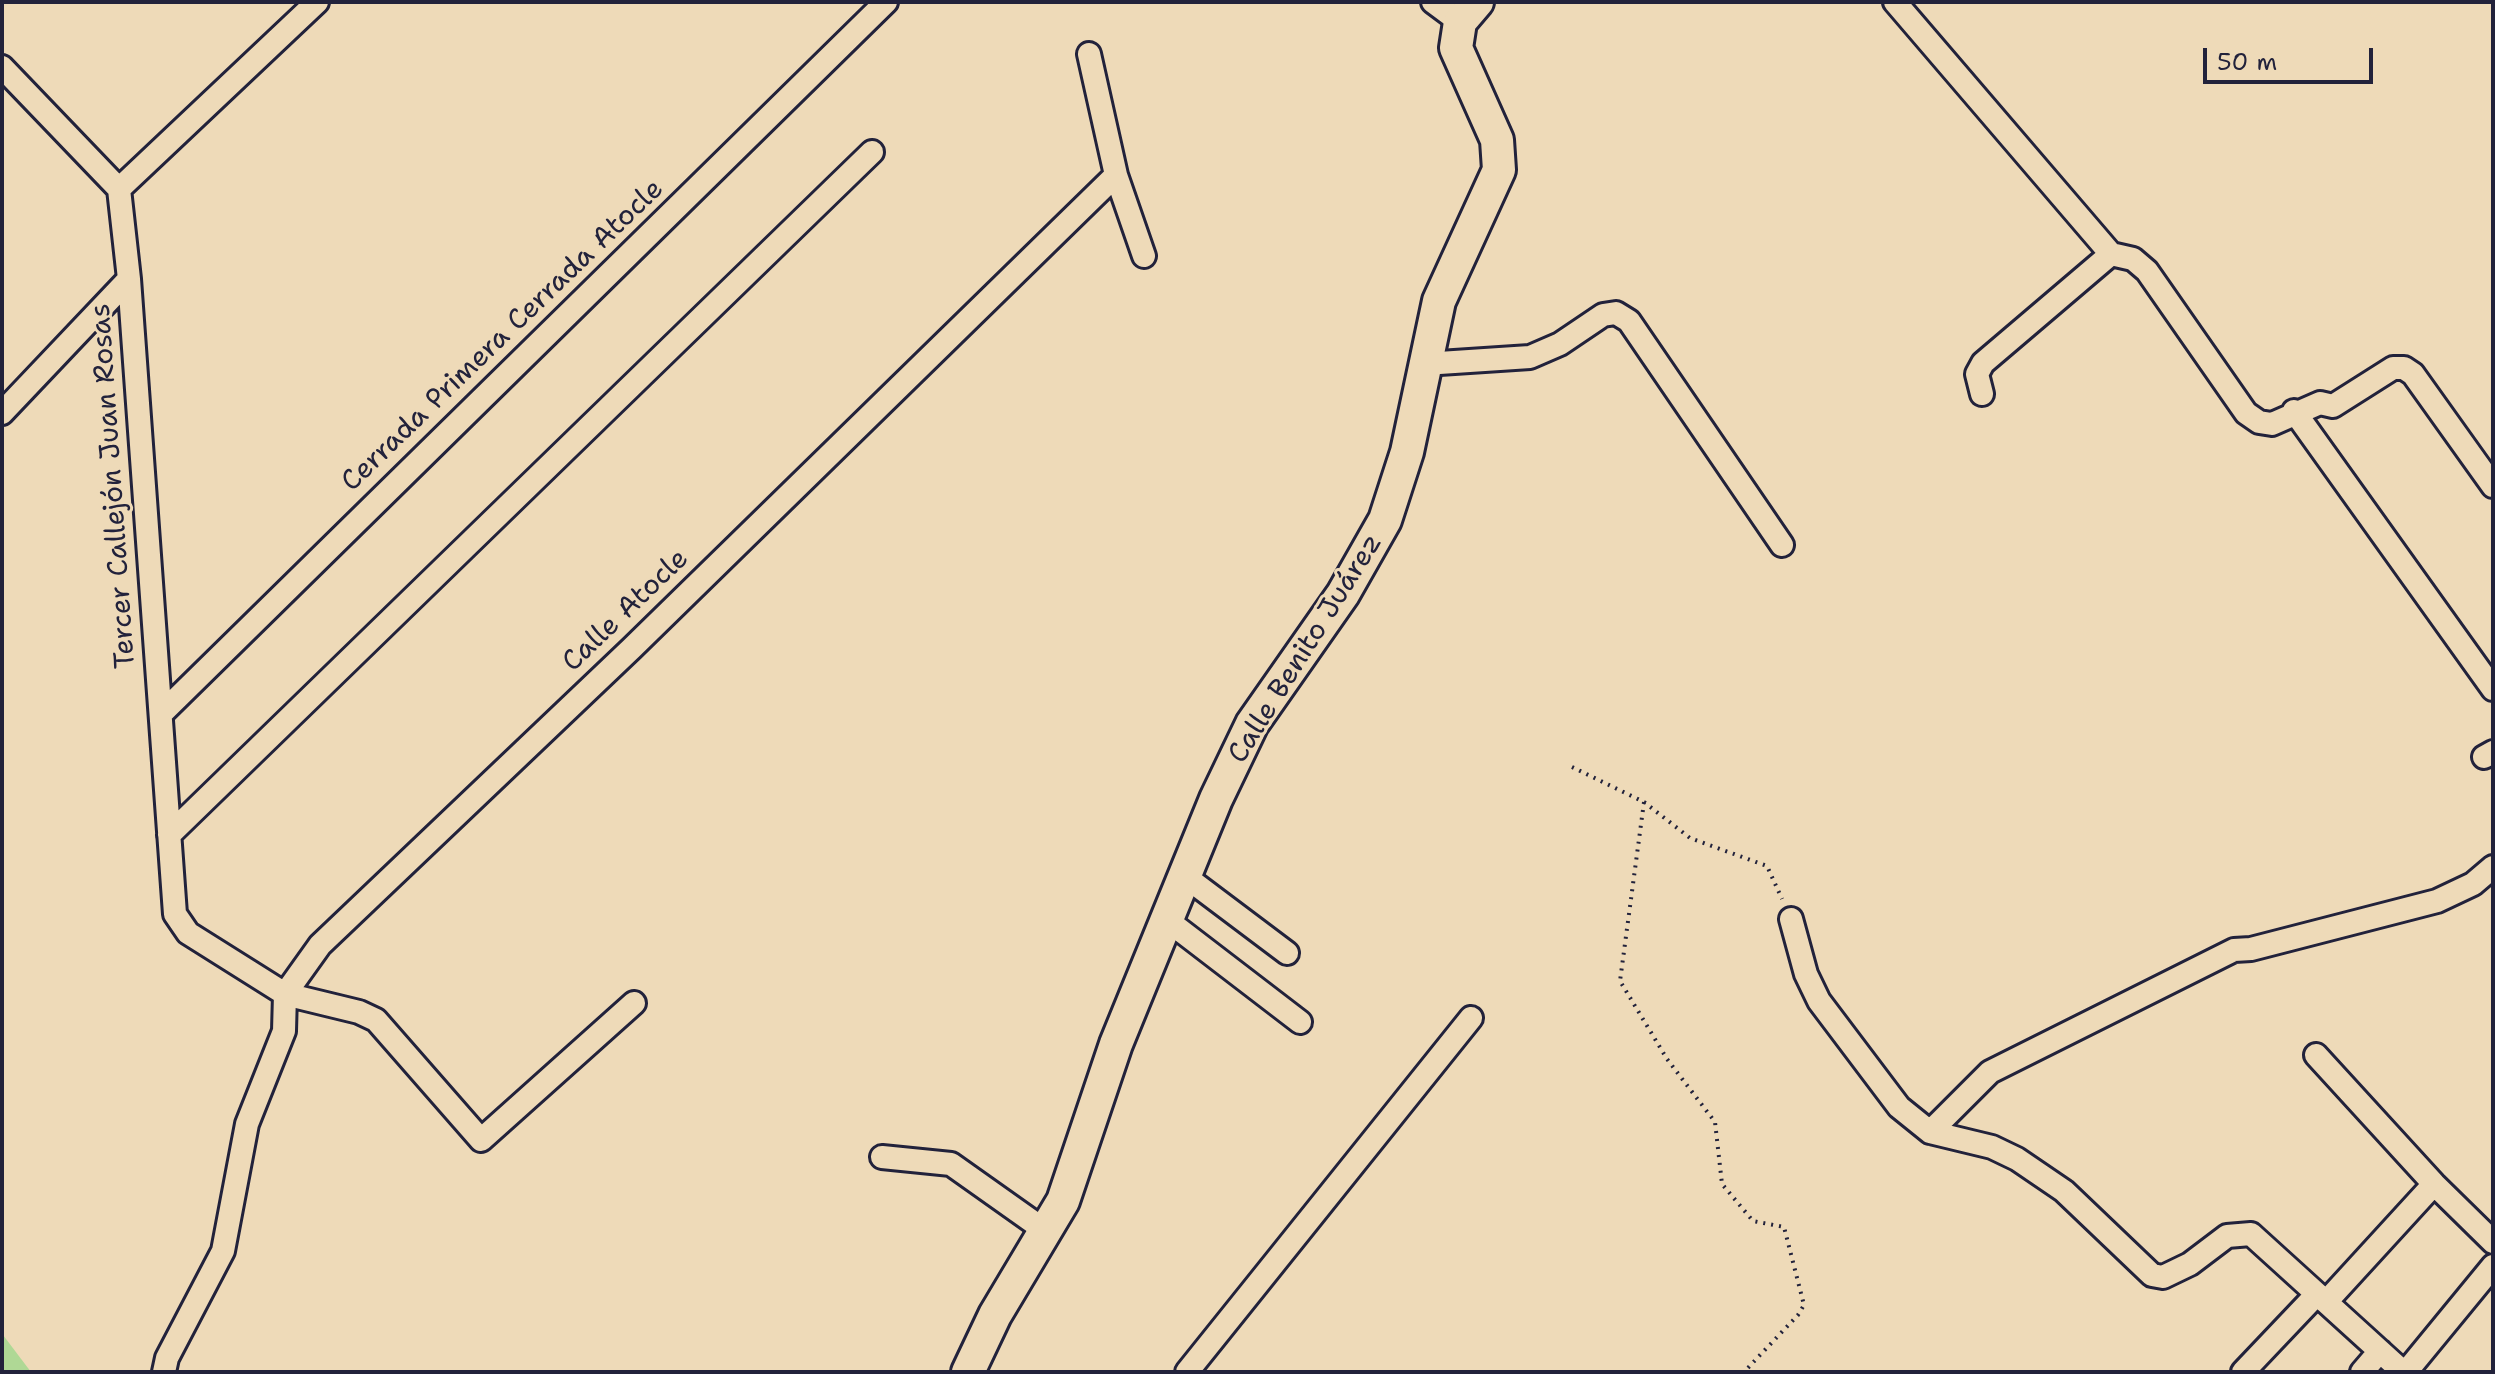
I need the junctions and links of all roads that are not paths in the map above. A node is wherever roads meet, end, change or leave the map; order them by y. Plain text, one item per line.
1 (317, 2) edge
2 (886, 2) edge
3 (1433, 2) edge
4 (1895, 2) edge
5 (1469, 12) edge
6 (1089, 54) dead end
7 (2, 67) edge
8 (872, 152) dead end
9 (1116, 175) junction
10 (119, 189) junction
11 (2111, 254) junction
12 (1144, 256) dead end
13 (129, 279) junction
14 (1424, 364) junction
15 (1982, 394) dead end
16 (2294, 411) junction
17 (2, 413) edge
18 (2493, 486) edge
19 (1782, 545) dead end
20 (2493, 689) edge
21 (162, 713) junction
22 (169, 835) junction
23 (2493, 867) edge
24 (1186, 877) junction
25 (1791, 919) road end
26 (1167, 920) junction
27 (1287, 953) dead end
28 (285, 994) junction
29 (634, 1003) dead end
30 (1471, 1018) dead end
31 (1300, 1022) dead end
32 (2316, 1055) dead end
33 (1930, 1132) junction
34 (882, 1157) dead end
35 (2434, 1184) junction
36 (1047, 1232) junction
37 (2493, 1242) edge
38 (2493, 1266) edge
39 (2321, 1298) junction
40 (2380, 1351) junction
41 (164, 1372) edge
42 (968, 1372) edge
43 (1187, 1372) edge
44 (2243, 1372) edge
45 (2362, 1372) edge
46 (2405, 1372) edge

1 - 10 street
2 - 21 street, Cerrada Primera Cerrada Atocle
3 - 5 street
4 - 11 street
5 - 14 street, Calle Benito Juárez
6 - 9 street
7 - 10 street
8 - 22 street
9 - 12 street
9 - 28 street, Calle Atocle
10 - 13 street, Tercer Callejón Juan Rosas
11 - 15 street
11 - 16 street
13 - 17 street
13 - 21 street, Tercer Callejón Juan Rosas
14 - 19 street
14 - 24 street, Calle Benito Juárez
16 - 18 street
16 - 20 street
21 - 22 street, Tercer Callejón Juan Rosas
22 - 28 street, Tercer Callejón Juan Rosas
23 - 33 street
24 - 26 street, Calle Benito Juárez
24 - 27 street
25 - 33 street
26 - 31 street
26 - 36 street, Calle Benito Juárez
28 - 29 street, Tercer Callejón Juan Rosas
28 - 41 street
30 - 43 street
32 - 35 street
33 - 39 street
34 - 36 street
35 - 37 street
35 - 39 street
36 - 42 street, Calle Benito Juárez
38 - 46 street
39 - 40 street
39 - 44 street
40 - 45 street
40 - 46 street

